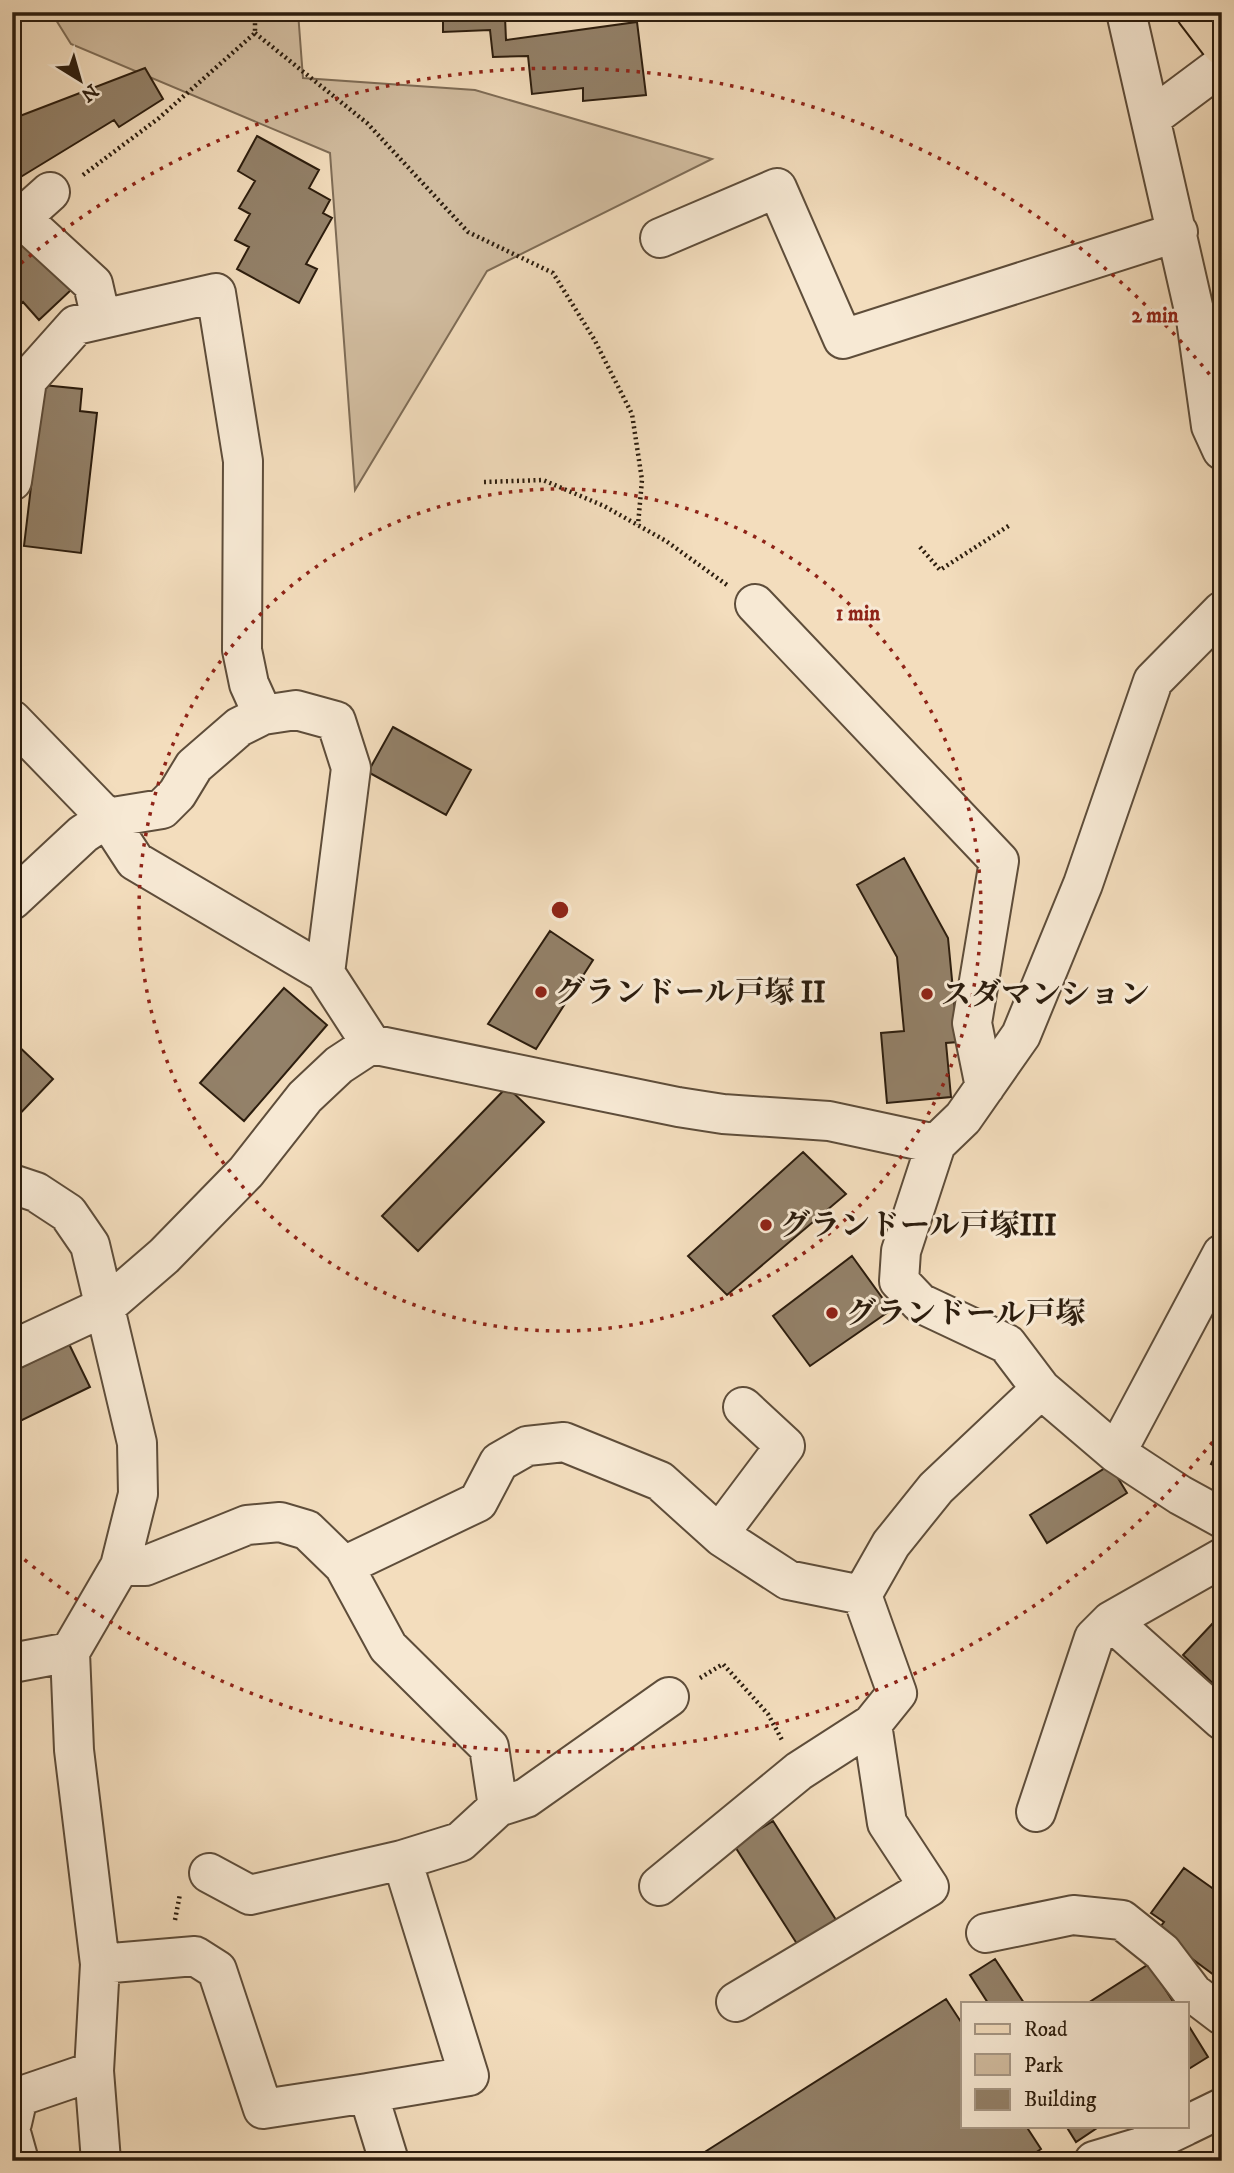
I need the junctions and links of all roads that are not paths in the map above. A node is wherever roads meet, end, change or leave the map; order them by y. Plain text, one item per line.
1 (1126, 12) edge
2 (1196, 12) edge
3 (1222, 46) edge
4 (1222, 65) edge
5 (1151, 118) junction
6 (50, 192) road end
7 (1178, 232) junction
8 (660, 238) dead end
9 (101, 319) junction
10 (1222, 450) edge
11 (12, 481) edge
12 (755, 604) road end
13 (1222, 611) edge
14 (262, 715) junction
15 (12, 720) edge
16 (107, 818) junction
17 (12, 900) edge
18 (325, 974) junction
19 (371, 1044) junction
20 (985, 1087) junction
21 (936, 1144) junction
22 (12, 1184) edge
23 (1222, 1254) edge
24 (1211, 1300) edge
25 (106, 1306) junction
26 (12, 1350) edge
27 (1041, 1389) junction
28 (743, 1407) dead end
29 (1116, 1452) junction
30 (1222, 1518) edge
31 (719, 1534) junction
32 (1222, 1558) edge
33 (120, 1566) junction
34 (344, 1566) junction
35 (862, 1595) junction
36 (1111, 1621) junction
37 (70, 1652) junction
38 (12, 1663) edge
39 (669, 1697) road end
40 (1222, 1720) edge
41 (872, 1724) junction
42 (498, 1807) junction
43 (1037, 1812) dead end
44 (402, 1860) junction
45 (209, 1873) road end
46 (659, 1886) dead end
47 (986, 1933) dead end
48 (100, 1964) junction
49 (736, 2002) dead end
50 (1222, 2015) edge
51 (94, 2071) junction
52 (368, 2093) junction
53 (1222, 2108) edge
54 (12, 2123) edge
55 (1188, 2124) edge
56 (1180, 2128) edge
57 (12, 2136) edge
58 (19, 2161) edge
59 (101, 2161) edge
60 (389, 2161) edge
61 (1094, 2161) edge

1 - 5 street
2 - 3 main road
4 - 5 street
5 - 7 street
6 - 9 street
7 - 8 street
7 - 10 street
9 - 11 street
9 - 14 street
12 - 20 street
13 - 20 street
14 - 16 street
14 - 18 street
15 - 16 street
16 - 17 street
16 - 18 street
18 - 19 street
19 - 21 street
19 - 25 street
20 - 21 street
21 - 27 street
22 - 25 street
23 - 24 street
24 - 29 street
25 - 26 street
25 - 33 street
27 - 29 street
27 - 35 street
28 - 31 street
29 - 30 street
31 - 34 street
31 - 35 street
32 - 36 street
33 - 34 street
33 - 37 street
34 - 42 street
35 - 41 street
36 - 40 street
36 - 43 street
37 - 38 street
37 - 48 street
39 - 42 street
41 - 46 street
41 - 49 street
42 - 44 street
44 - 45 street
44 - 52 street
47 - 50 street
48 - 51 street
48 - 52 street
51 - 54 street
51 - 59 street
52 - 60 street
53 - 55 street
56 - 61 street
57 - 58 street

